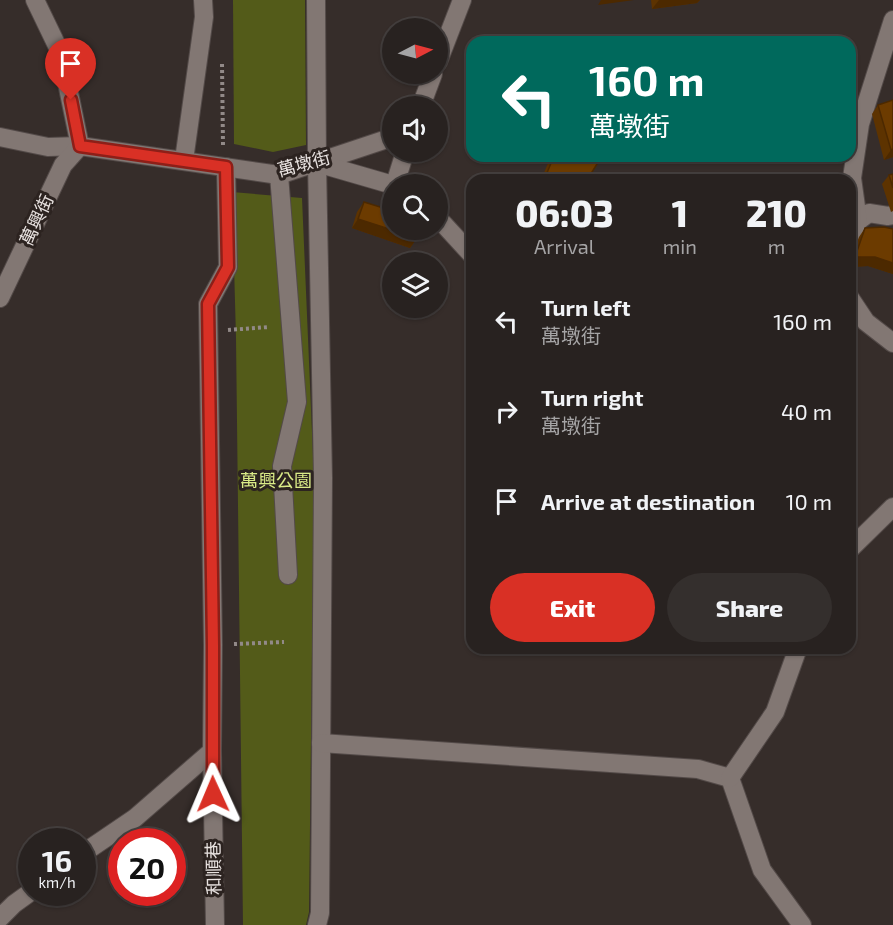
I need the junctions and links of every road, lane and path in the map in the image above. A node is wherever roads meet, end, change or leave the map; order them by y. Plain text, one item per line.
1 (34, 0) edge
2 (203, 0) edge
3 (316, 0) edge
4 (462, 0) edge
5 (893, 20) edge
6 (448, 36) edge
7 (222, 56) dead end
8 (0, 137) edge
9 (382, 141) edge
10 (223, 145) dead end
11 (80, 146) junction
12 (856, 151) edge
13 (184, 160) junction
14 (317, 163) junction
15 (226, 167) junction
16 (279, 175) junction
17 (382, 182) edge
18 (856, 207) edge
19 (893, 215) edge
20 (858, 221) junction
21 (856, 226) edge
22 (448, 227) edge
23 (466, 243) edge
24 (0, 298) edge
25 (856, 307) edge
26 (290, 325) junction
27 (226, 330) dead end
28 (893, 344) edge
29 (893, 507) edge
30 (856, 543) edge
31 (288, 575) dead end
32 (284, 642) dead end
33 (231, 645) dead end
34 (796, 654) edge
35 (321, 742) junction
36 (212, 751) junction
37 (730, 778) junction
38 (96, 844) edge
39 (18, 901) edge
40 (0, 918) edge
41 (215, 925) edge
42 (317, 925) edge
43 (802, 925) edge

1 - 11 street
2 - 13 street
3 - 14 street
4 - 6 street
5 - 12 street
7 - 10 path
8 - 11 street, 萬墩街
9 - 14 street, 萬墩街
11 - 13 street, 萬墩街
11 - 24 street, 萬興街
13 - 15 street, 萬墩街
14 - 16 street, 萬墩街
14 - 17 street
14 - 35 street
15 - 16 street, 萬墩街
15 - 36 street, 和順巷
16 - 26 street
18 - 20 street
19 - 20 street
20 - 21 street
22 - 23 street
25 - 28 street
26 - 27 path
26 - 31 street
29 - 30 street
32 - 33 path
34 - 37 street
35 - 37 street
35 - 42 street
36 - 38 street
36 - 41 street, 和順巷
37 - 43 street
39 - 40 street

